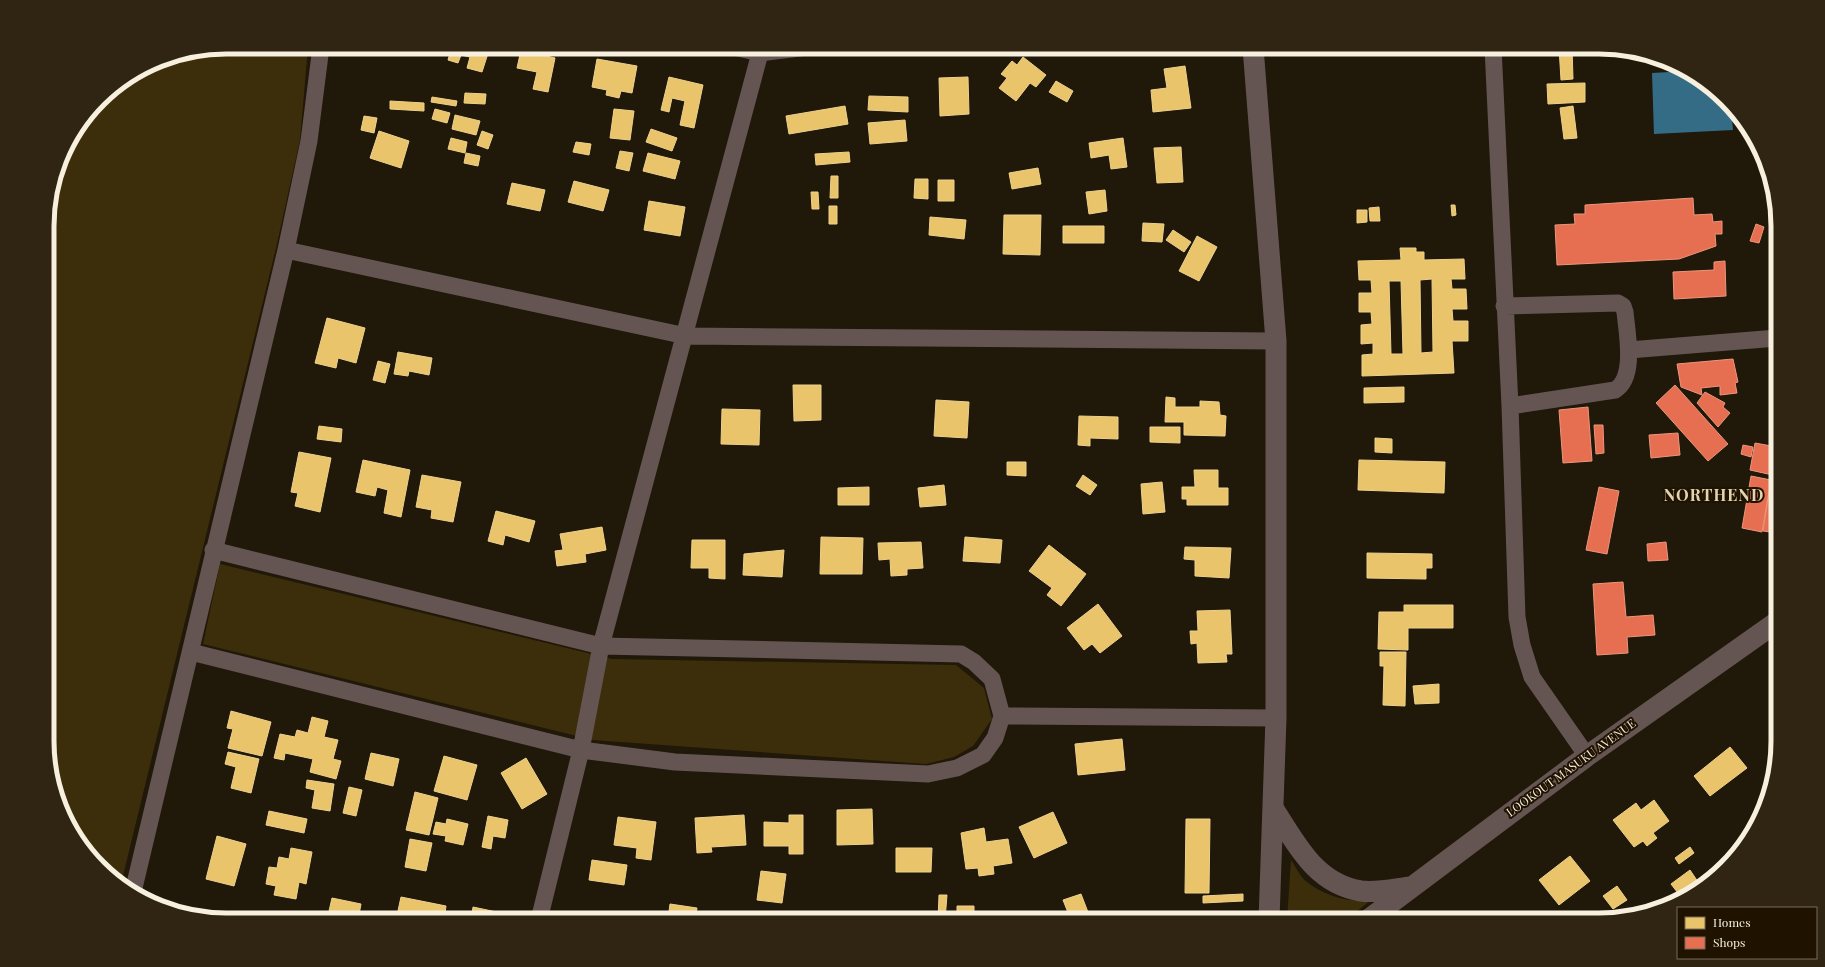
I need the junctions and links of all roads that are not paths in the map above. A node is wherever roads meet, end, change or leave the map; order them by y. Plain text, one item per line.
1 (320, 54) edge
2 (758, 54) edge
3 (1254, 54) edge
4 (1493, 54) edge
5 (286, 250) junction
6 (1504, 306) junction
7 (686, 336) junction
8 (1771, 338) edge
9 (1276, 341) junction
10 (1629, 350) junction
11 (1510, 406) junction
12 (213, 550) junction
13 (1771, 626) edge
14 (601, 646) junction
15 (191, 652) junction
16 (1002, 716) junction
17 (1276, 718) junction
18 (581, 750) junction
19 (1587, 756) junction
20 (1273, 808) junction
21 (1412, 886) junction
22 (134, 887) edge
23 (541, 913) edge
24 (1269, 913) edge
25 (1377, 913) edge

1 - 5 street
2 - 7 street
3 - 9 street
4 - 6 street
5 - 7 street
5 - 12 street
6 - 10 street
6 - 11 street
7 - 9 street
7 - 14 street
8 - 10 street
9 - 17 street
10 - 11 street
11 - 19 street
12 - 14 street
12 - 15 street
13 - 19 street, LOOKOUT MASUKU AVENUE
14 - 16 street
14 - 18 street
15 - 18 street
15 - 22 street
16 - 17 street
16 - 18 street
17 - 20 street
18 - 23 street
19 - 21 street, LOOKOUT MASUKU AVENUE
20 - 21 street
20 - 24 street
21 - 25 street, LOOKOUT MASUKU AVENUE

